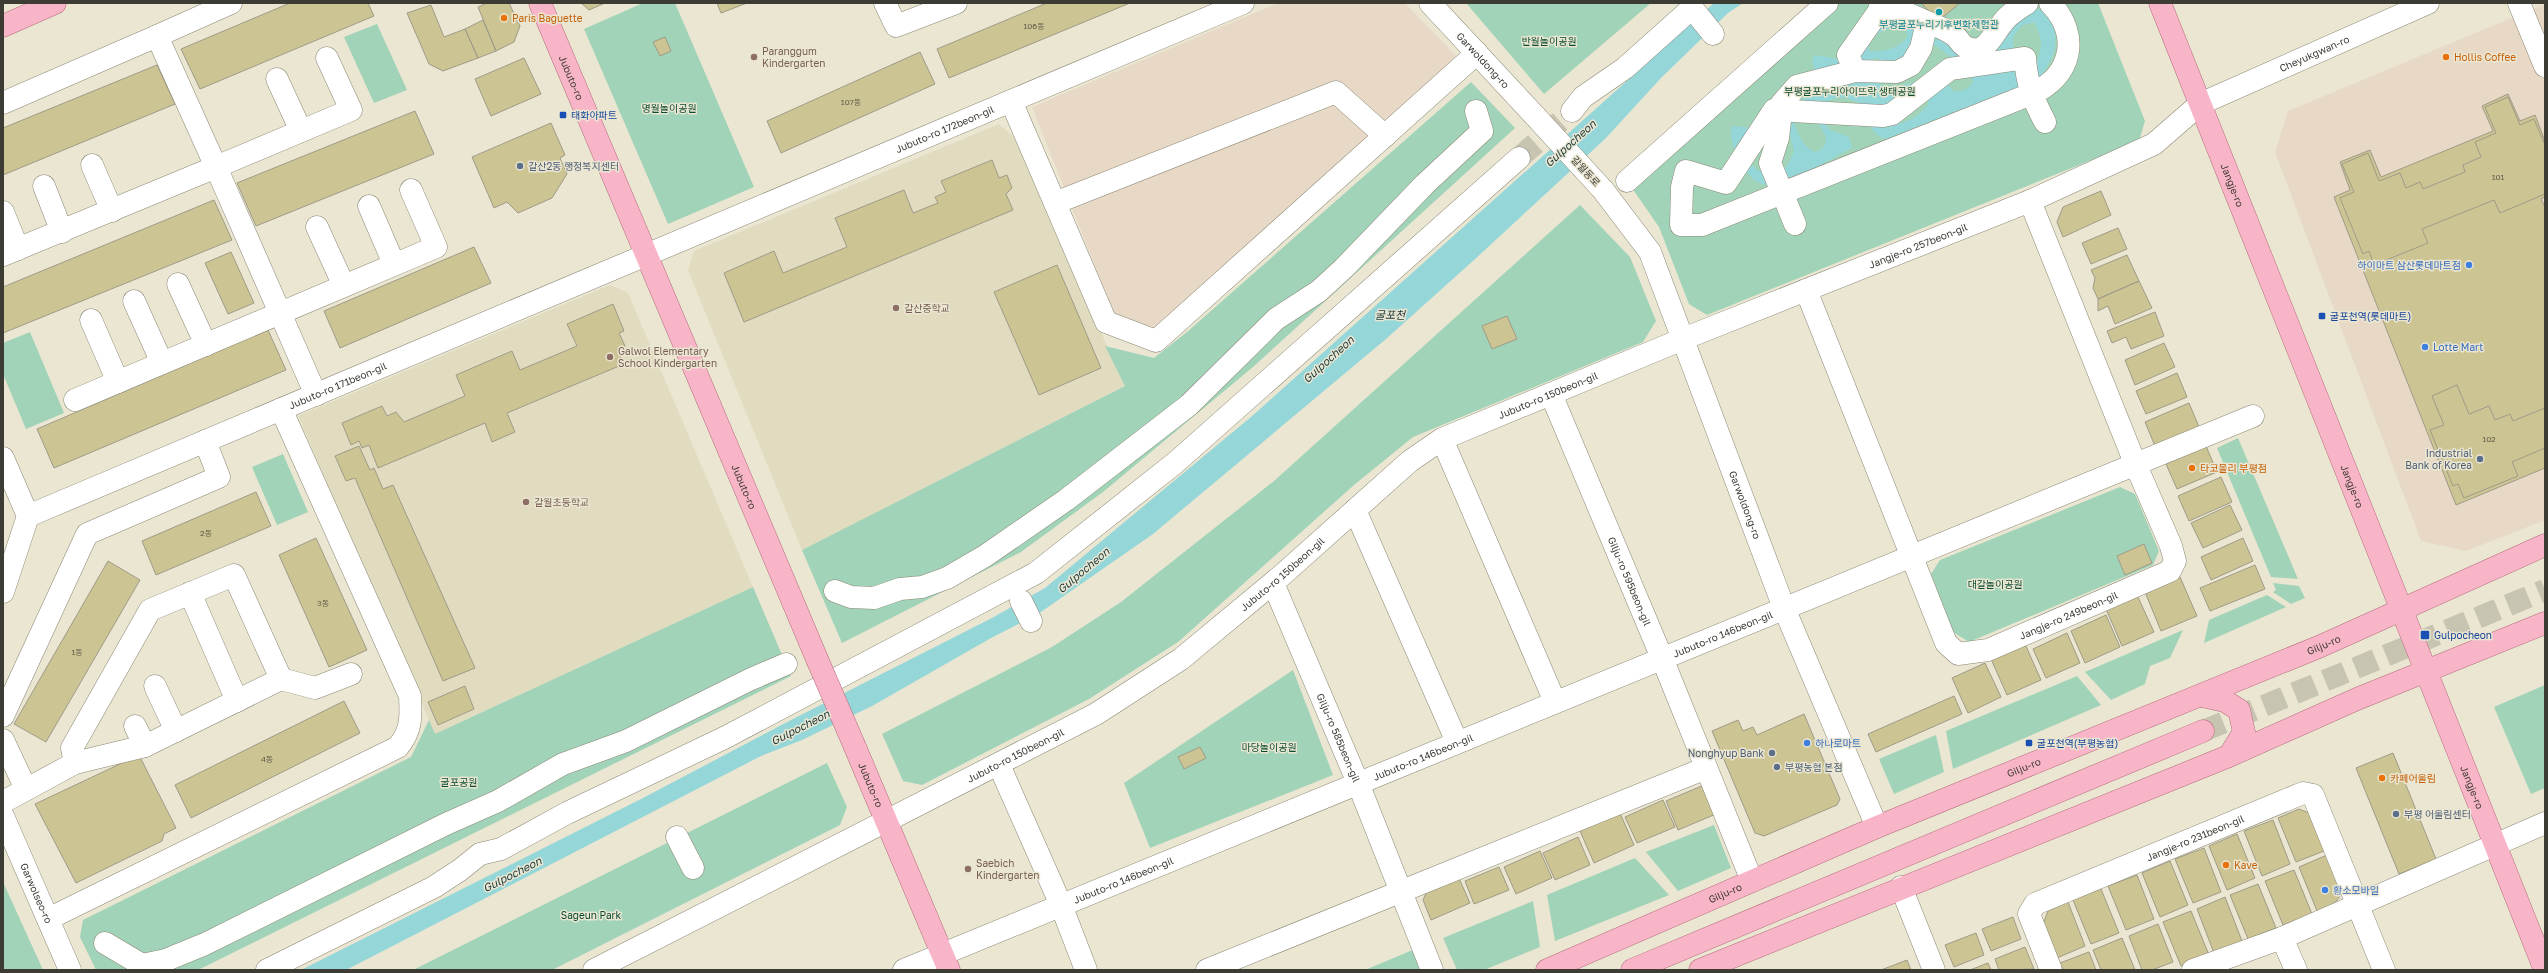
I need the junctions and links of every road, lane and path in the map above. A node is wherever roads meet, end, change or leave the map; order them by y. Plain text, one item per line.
1 (55, 3) edge
2 (231, 3) edge
3 (540, 3) edge
4 (885, 3) edge
5 (1243, 3) edge
6 (1430, 3) edge
7 (1827, 3) edge
8 (2027, 3) edge
9 (2050, 3) edge
10 (2160, 3) edge
11 (2428, 3) edge
12 (2519, 3) edge
13 (945, 5) edge
14 (1880, 5) edge
15 (3, 26) edge
16 (1924, 33) junction
17 (1713, 34) dead end
18 (157, 36) junction
19 (1477, 53) junction
20 (327, 58) dead end
21 (1852, 65) junction
22 (2545, 66) edge
23 (2025, 78) junction
24 (277, 79) dead end
25 (1011, 101) junction
26 (3, 103) edge
27 (2200, 104) junction
28 (1476, 111) dead end
29 (1572, 111) tunnel mouth
30 (1800, 111) junction
31 (1536, 117) joint
32 (2045, 122) dead end
33 (301, 131) junction
34 (1385, 136) junction
35 (1519, 158) tunnel mouth
36 (92, 165) dead end
37 (216, 167) junction
38 (1627, 181) dead end
39 (1778, 184) junction
40 (44, 186) dead end
41 (411, 190) dead end
42 (1603, 190) joint
43 (2030, 201) junction
44 (1055, 203) junction
45 (369, 206) dead end
46 (112, 211) junction
47 (3, 212) edge
48 (1795, 224) dead end
49 (317, 227) dead end
50 (62, 232) junction
51 (11, 252) edge
52 (647, 255) junction
53 (394, 264) junction
54 (178, 284) dead end
55 (344, 286) junction
56 (1806, 290) junction
57 (134, 302) dead end
58 (281, 313) junction
59 (91, 320) dead end
60 (1683, 339) junction
61 (206, 345) junction
62 (162, 364) junction
63 (118, 382) junction
64 (1550, 394) junction
65 (316, 395) junction
66 (75, 400) dead end
67 (281, 409) junction
68 (2253, 416) dead end
69 (1442, 439) junction
70 (205, 441) junction
71 (3, 458) edge
72 (2135, 463) junction
73 (1355, 510) junction
74 (28, 516) junction
75 (2545, 545) edge
76 (1912, 555) junction
77 (1273, 583) junction
78 (3, 592) edge
79 (835, 592) dead end
80 (190, 594) junction
81 (1021, 601) dead end
82 (1784, 608) junction
83 (2402, 610) junction
84 (1031, 621) dead end
85 (2545, 623) edge
86 (1662, 658) junction
87 (786, 664) dead end
88 (2426, 672) junction
89 (351, 674) dead end
90 (281, 679) junction
91 (154, 686) dead end
92 (2202, 696) junction
93 (237, 701) junction
94 (1555, 702) junction
95 (3, 716) edge
96 (135, 726) dead end
97 (176, 731) junction
98 (2203, 731) tunnel mouth
99 (3, 740) edge
100 (1458, 742) junction
101 (145, 746) junction
102 (2229, 756) junction
103 (75, 763) junction
104 (999, 765) junction
105 (1706, 768) junction
106 (1358, 783) junction
107 (26, 789) junction
108 (3, 802) edge
109 (3, 816) edge
110 (886, 823) junction
111 (2545, 823) edge
112 (1877, 827) junction
113 (677, 837) dead end
114 (2495, 844) junction
115 (693, 868) dead end
116 (1752, 880) junction
117 (1902, 887) junction
118 (1402, 892) junction
119 (1061, 905) junction
120 (2357, 905) junction
121 (48, 919) junction
122 (2282, 938) junction
123 (105, 943) dead end
124 (945, 962) edge
125 (141, 967) edge
126 (2202, 968) edge
127 (2544, 968) edge
128 (70, 970) edge
129 (267, 970) edge
130 (594, 970) edge
131 (904, 970) edge
132 (1086, 970) edge
133 (1207, 970) edge
134 (1432, 970) edge
135 (1547, 970) edge
136 (1632, 970) edge
137 (1700, 970) edge
138 (1934, 970) edge
139 (2051, 970) edge
140 (2296, 970) edge
141 (2384, 970) edge

1 - 15 main road
2 - 18 street
3 - 52 main road, Jubuto-ro
4 - 13 street
5 - 25 street, Jubuto-ro 172beon-gil
6 - 19 street, Garwoldong-ro
7 - 38 street
8 - 16 street
9 - 23 street
10 - 27 main road, Jangje-ro
11 - 27 street, Cheyukgwan-ro
12 - 22 street
14 - 16 street
14 - 21 street
16 - 21 street
17 - 29 street
18 - 26 street
18 - 37 street
19 - 31 street, Garwoldong-ro
19 - 34 street
20 - 33 street
21 - 30 street
23 - 30 street
23 - 32 street
23 - 39 street
24 - 33 street
25 - 44 street
25 - 52 street, Jubuto-ro 172beon-gil
27 - 43 street, Jangje-ro 257beon-gil
27 - 83 main road, Jangje-ro
28 - 79 street
30 - 39 street
30 - 39 street
31 - 42 street, 갈월동로, bridge
33 - 37 street
34 - 44 street
34 - 44 street
35 - 129 street
36 - 46 street
37 - 46 street
37 - 58 street
39 - 48 street
40 - 50 street
41 - 53 street
42 - 60 street, Garwoldong-ro
43 - 56 street, Jangje-ro 257beon-gil
43 - 72 street, Jangje-ro 249beon-gil
45 - 53 street
46 - 50 street
47 - 51 street
49 - 55 street
50 - 51 street
52 - 65 street, Jubuto-ro 171beon-gil
52 - 110 main road, Jubuto-ro, bridge
53 - 55 street
54 - 61 street
55 - 58 street
56 - 60 street, Jangje-ro 257beon-gil
56 - 76 street, Jangje-ro 249beon-gil
57 - 62 street
58 - 61 street
58 - 65 street
59 - 63 street
60 - 64 street, Jubuto-ro 150beon-gil
60 - 82 street, Garwoldong-ro
61 - 62 street
62 - 63 street
63 - 66 street
64 - 69 street, Jubuto-ro 150beon-gil
64 - 86 street, Gilju-ro 595beon-gil
65 - 67 street, Jubuto-ro 171beon-gil
67 - 70 street, Jubuto-ro 171beon-gil
67 - 121 street
68 - 72 street
69 - 73 street, Jubuto-ro 150beon-gil
69 - 94 street
70 - 74 street, Jubuto-ro 171beon-gil
70 - 95 street
71 - 74 street
72 - 76 street
72 - 76 street, Jangje-ro 249beon-gil
73 - 77 street, Jubuto-ro 150beon-gil
73 - 100 street
74 - 78 street
75 - 83 main road, Gilju-ro
76 - 82 street
77 - 104 street, Jubuto-ro 150beon-gil
77 - 106 street, Gilju-ro 585beon-gil
80 - 90 street
80 - 93 street
80 - 103 street
81 - 84 street
82 - 86 street, Jubuto-ro 146beon-gil
82 - 112 street, Garwoldong-ro
83 - 88 main road, Jangje-ro
83 - 92 main road, Gilju-ro
85 - 88 main road
86 - 94 street, Jubuto-ro 146beon-gil
86 - 105 street, Gilju-ro 595beon-gil
87 - 125 street
88 - 102 main road
88 - 114 main road, Jangje-ro
89 - 90 street
90 - 93 street
91 - 97 street
92 - 102 main road
92 - 112 main road, Gilju-ro
93 - 97 street
94 - 100 street, Jubuto-ro 146beon-gil
96 - 101 street
97 - 101 street
98 - 136 main road
99 - 107 street
100 - 106 street, Jubuto-ro 146beon-gil
101 - 103 street
102 - 117 main road
103 - 107 street
104 - 110 street, Jubuto-ro 150beon-gil
104 - 119 street
105 - 116 street, Gilju-ro 595beon-gil
105 - 118 street
106 - 118 street, Gilju-ro 585beon-gil
106 - 119 street, Jubuto-ro 146beon-gil
107 - 108 street
109 - 121 street, Garwolseo-ro
110 - 124 main road, Jubuto-ro
110 - 130 street, Jubuto-ro 150beon-gil
111 - 114 street
112 - 116 main road, Gilju-ro
113 - 115 street
114 - 120 street
114 - 127 main road, Jangje-ro
116 - 135 main road, Gilju-ro
117 - 137 main road
117 - 138 street
118 - 133 street
118 - 134 street, Gilju-ro 585beon-gil
119 - 124 street, Jubuto-ro 146beon-gil
119 - 132 street, Jubuto-ro 146beon-gil
120 - 122 street
120 - 139 street, Jangje-ro 231beon-gil
120 - 141 street
121 - 128 street, Garwolseo-ro
122 - 126 street
122 - 140 street
123 - 125 street
124 - 131 street, Jubuto-ro 146beon-gil

